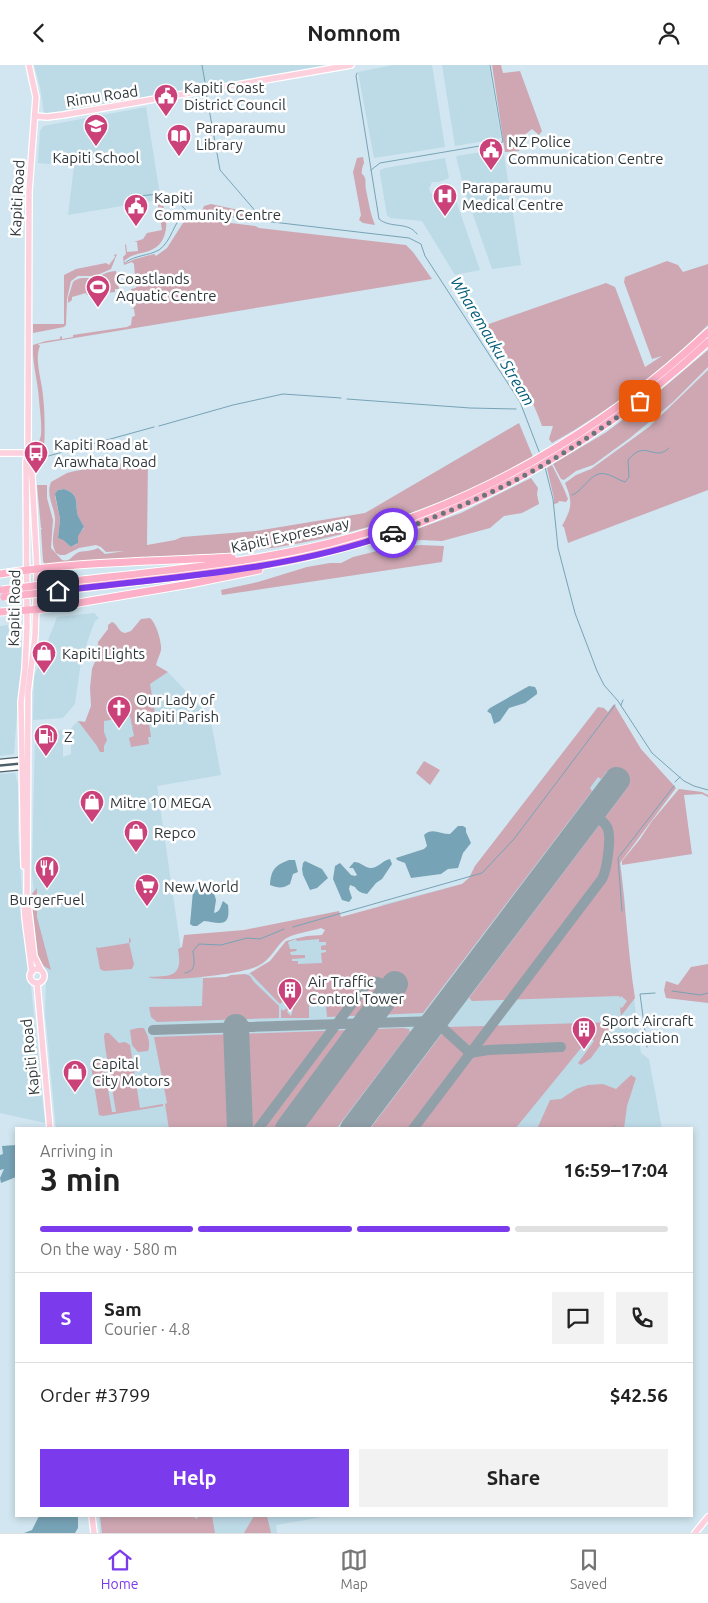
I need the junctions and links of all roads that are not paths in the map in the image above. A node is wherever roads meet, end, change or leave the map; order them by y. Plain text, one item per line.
1 (29, 65) edge
2 (351, 65) edge
3 (35, 116) junction
4 (708, 332) edge
5 (708, 342) edge
6 (0, 453) edge
7 (28, 453) junction
8 (526, 470) junction
9 (273, 555) junction
10 (288, 561) junction
11 (37, 569) junction
12 (27, 570) junction
13 (0, 574) edge
14 (58, 587) junction
15 (1, 594) edge
16 (27, 610) junction
17 (37, 610) junction
18 (0, 612) edge
19 (29, 752) junction
20 (8, 761) junction
21 (0, 762) edge
22 (22, 763) junction
23 (1, 769) edge
24 (29, 773) junction
25 (28, 910) junction
26 (25, 918) junction
27 (41, 970) junction
28 (32, 973) junction
29 (37, 983) junction
30 (50, 1127) edge
31 (92, 1517) edge
32 (708, 1517) edge
33 (94, 1533) edge
34 (695, 1533) edge

1 - 3 main road, Kapiti Road
2 - 3 main road, Rimu Road
3 - 7 main road, Kapiti Road
4 - 8 highway, Kāpiti Expressway
5 - 8 highway, Kāpiti Expressway
6 - 7 main road
7 - 11 main road, Kapiti Road
7 - 12 main road, Kapiti Road
8 - 9 highway, Kāpiti Expressway
8 - 10 highway, Kāpiti Expressway
9 - 11 highway
9 - 14 highway, Kāpiti Expressway
10 - 14 highway, Kāpiti Expressway
10 - 17 highway
11 - 12 highway
11 - 17 main road, Kapiti Road
12 - 13 highway
12 - 16 main road, Kapiti Road
14 - 15 highway, Kāpiti Expressway, bridge
16 - 17 highway
16 - 18 highway
16 - 22 main road, Kapiti Road
17 - 19 main road, Kapiti Road
19 - 22 street
19 - 24 main road, Kapiti Road
20 - 21 street
20 - 22 street
20 - 23 street
22 - 23 street
22 - 24 street
22 - 26 main road, Kapiti Road
24 - 25 main road, Kapiti Road
25 - 26 main road
25 - 27 main road, Kapiti Road
26 - 28 main road, Kapiti Road
27 - 28 main road
27 - 29 main road
28 - 29 main road
29 - 30 main road, Kapiti Road
31 - 33 main road
32 - 34 main road

